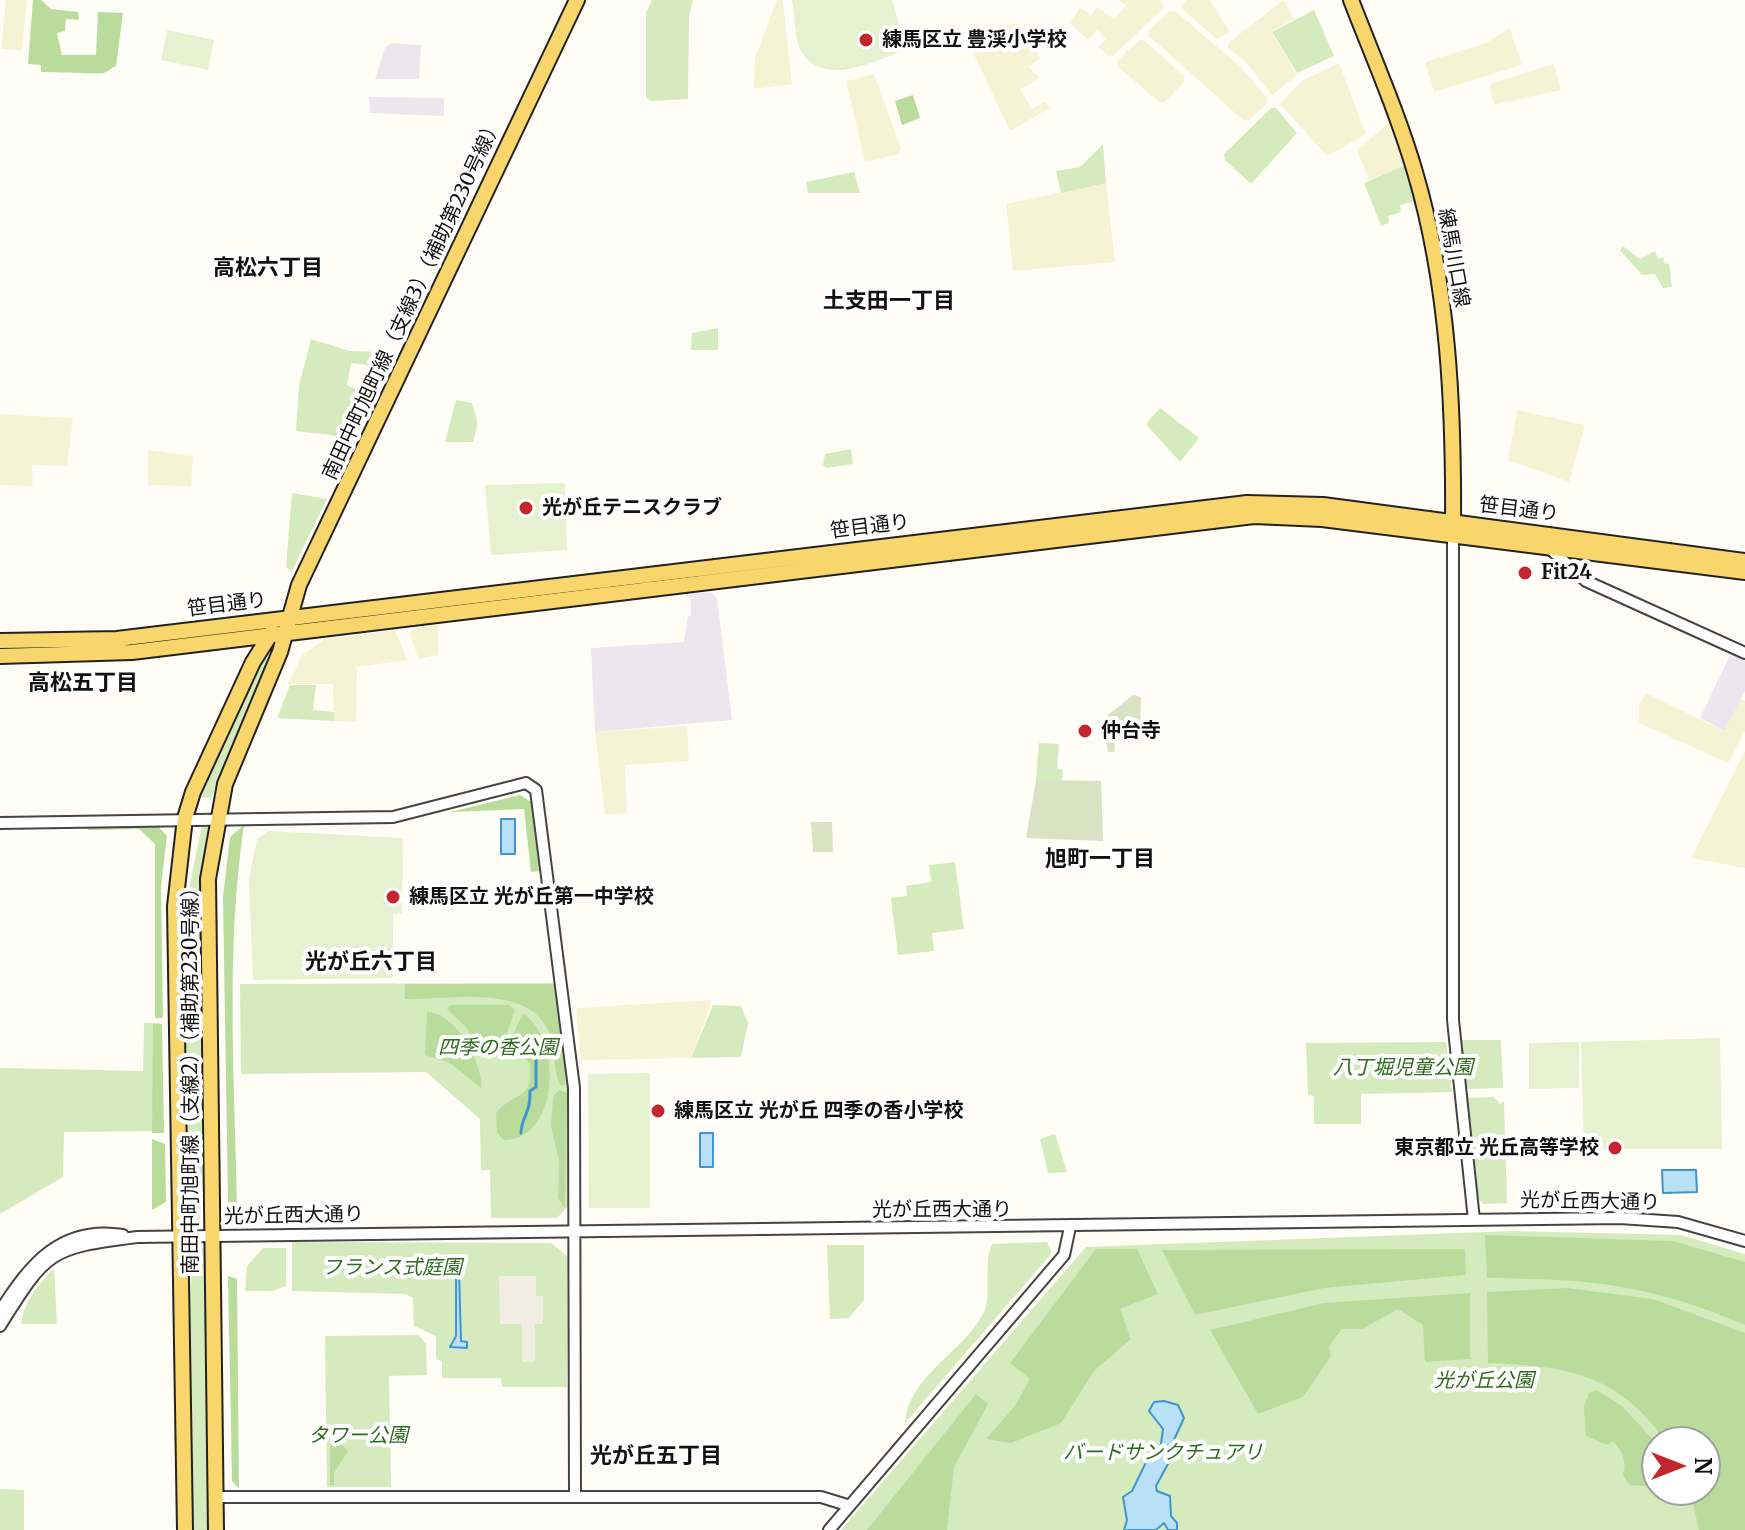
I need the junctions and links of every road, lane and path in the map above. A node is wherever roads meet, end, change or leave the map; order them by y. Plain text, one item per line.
1 (577, 0) edge
2 (1351, 0) edge
3 (1453, 528) junction
4 (1533, 532) junction
5 (1548, 547) junction
6 (1745, 561) edge
7 (1745, 572) edge
8 (288, 617) junction
9 (286, 633) junction
10 (267, 636) junction
11 (0, 641) edge
12 (1745, 653) edge
13 (0, 656) edge
14 (185, 818) junction
15 (217, 818) junction
16 (0, 823) edge
17 (1474, 1220) junction
18 (1070, 1227) junction
19 (576, 1231) junction
20 (183, 1235) junction
21 (212, 1235) junction
22 (137, 1237) junction
23 (1745, 1241) edge
24 (0, 1311) edge
25 (0, 1326) edge
26 (216, 1497) junction
27 (575, 1497) junction
28 (847, 1505) junction
29 (185, 1530) edge
30 (216, 1530) edge
31 (829, 1530) edge

1 - 8 main road, 南田中町旭町線（支線3）（補助第230号線）
2 - 3 main road, 練馬川口線
3 - 4 main road, 笹目通り
3 - 5 main road, 笹目通り
3 - 8 main road, 笹目通り
3 - 9 main road, 笹目通り
3 - 17 street
4 - 5 street
4 - 6 main road, 笹目通り
5 - 7 main road, 笹目通り
5 - 12 street
8 - 9 main road, 南田中町旭町線（支線2）（補助第230号線）
8 - 10 main road, 南田中町旭町線（支線2）（補助第230号線）
8 - 11 main road, 笹目通り
9 - 10 main road, 笹目通り
9 - 15 main road, 南田中町旭町線（支線2）（補助第230号線）
10 - 13 main road, 笹目通り
10 - 14 main road, 南田中町旭町線（支線2）（補助第230号線）
14 - 15 street
14 - 16 street
14 - 20 main road, 南田中町旭町線（支線2）（補助第230号線）
15 - 19 street
15 - 21 main road, 南田中町旭町線（支線2）（補助第230号線）
17 - 18 street, 光が丘西大通り
17 - 23 street, 光が丘西大通り
18 - 19 street, 光が丘西大通り
18 - 28 street
19 - 21 street, 光が丘西大通り
19 - 27 street
20 - 21 street, 光が丘西大通り
20 - 22 street, 光が丘西大通り
20 - 29 main road, 南田中町旭町線（支線2）（補助第230号線）
21 - 26 main road, 南田中町旭町線（支線2）（補助第230号線）
22 - 24 street, 光が丘西大通り
22 - 25 street, 光が丘西大通り
26 - 27 street
26 - 30 main road, 南田中町旭町線（支線2）（補助第230号線）
27 - 28 street
28 - 31 street

